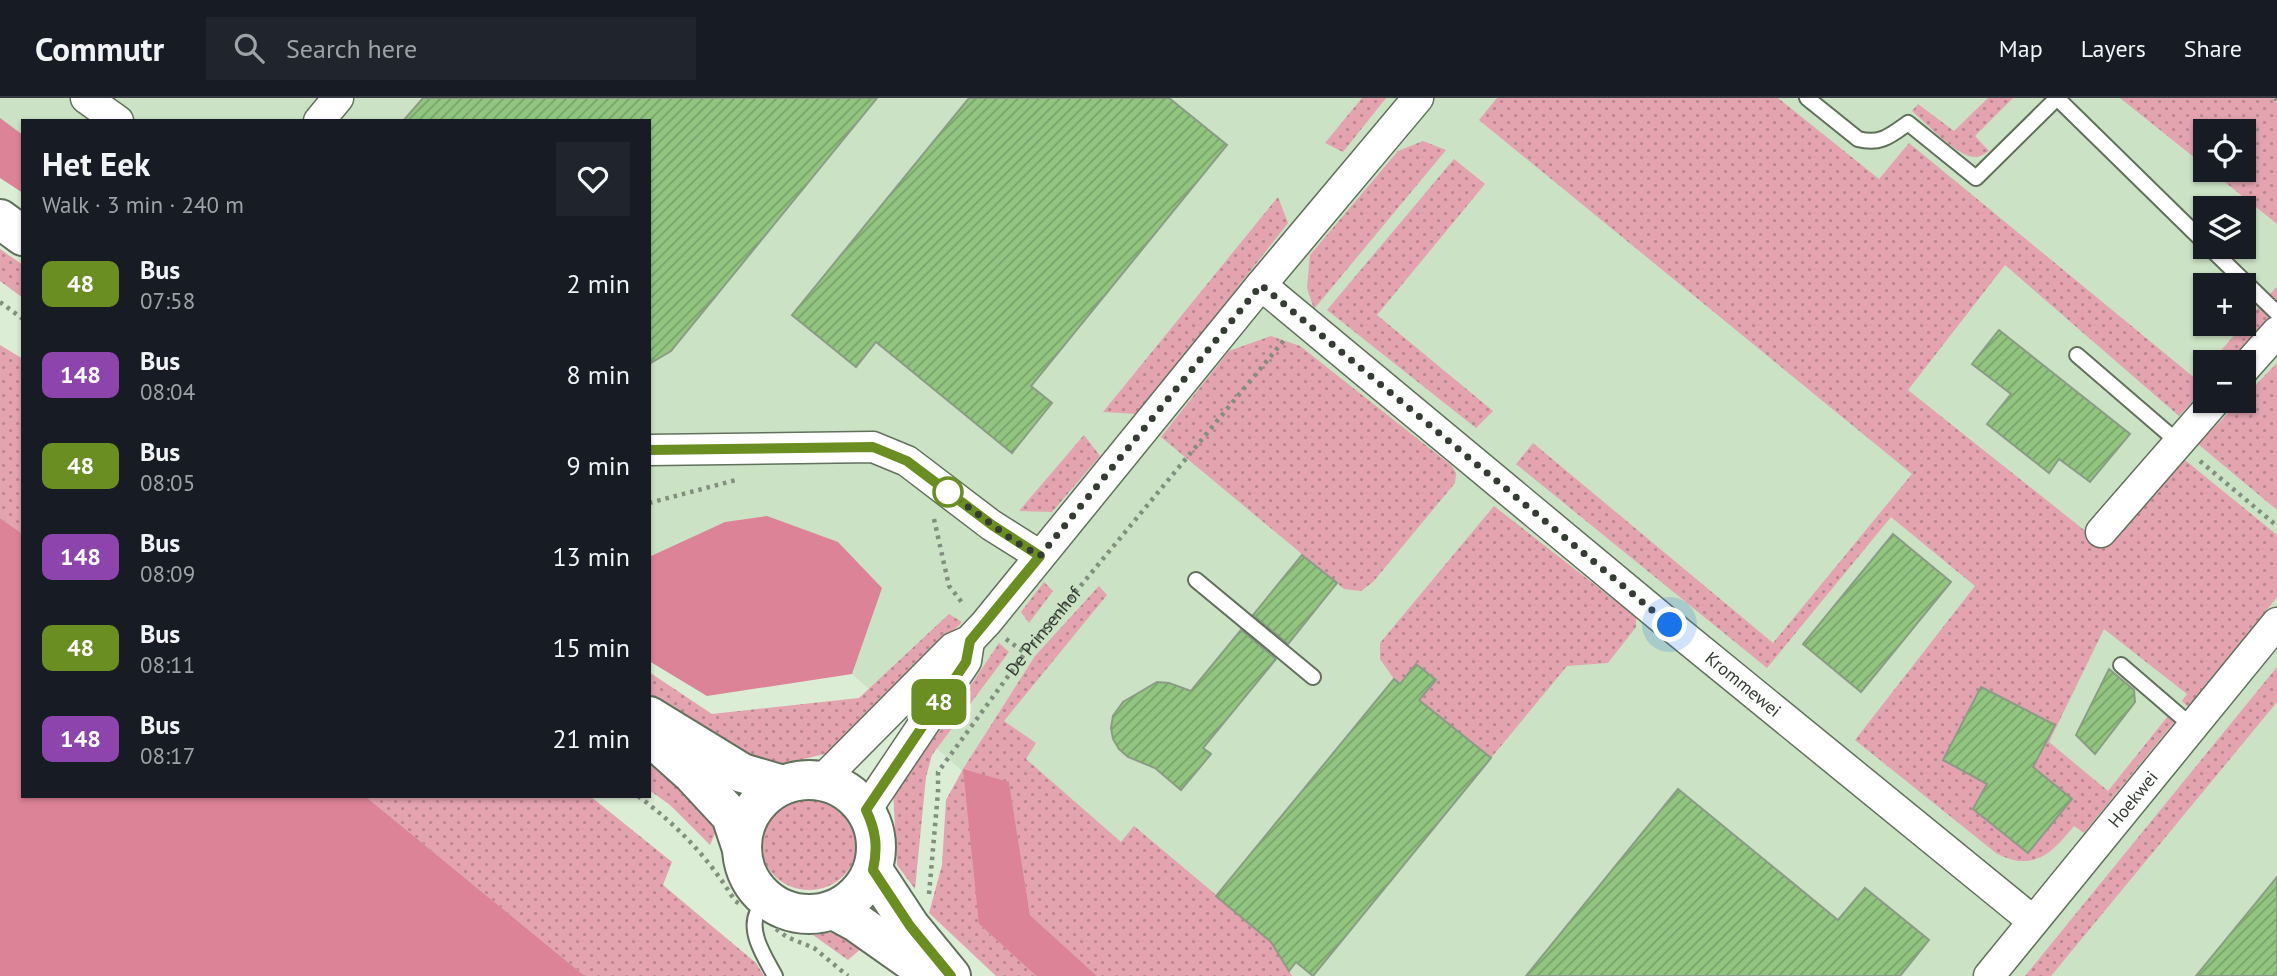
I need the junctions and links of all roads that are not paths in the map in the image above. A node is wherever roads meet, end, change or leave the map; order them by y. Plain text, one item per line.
1 (86, 98) edge
2 (338, 98) edge
3 (1418, 98) edge
4 (1807, 98) edge
5 (115, 119) edge
6 (321, 119) edge
7 (0, 219) edge
8 (2193, 231) edge
9 (21, 235) edge
10 (2221, 259) edge
11 (1261, 285) junction
12 (2277, 313) edge
13 (2277, 332) edge
14 (2077, 355) dead end
15 (2256, 356) edge
16 (2204, 413) edge
17 (2178, 442) junction
18 (651, 450) edge
19 (2101, 532) dead end
20 (1040, 556) junction
21 (1196, 580) dead end
22 (2277, 623) edge
23 (978, 632) junction
24 (2121, 665) dead end
25 (1313, 677) dead end
26 (651, 717) edge
27 (2193, 727) junction
28 (651, 738) edge
29 (822, 780) junction
30 (783, 785) junction
31 (866, 810) junction
32 (741, 846) junction
33 (873, 870) junction
34 (761, 907) junction
35 (834, 910) junction
36 (2033, 921) junction
37 (775, 976) edge
38 (932, 976) edge
39 (951, 976) edge
40 (1989, 976) edge

1 - 5 street
2 - 6 street
3 - 11 street
4 - 8 lane
7 - 9 street
10 - 12 lane
11 - 20 street
11 - 36 street, Krommewei
13 - 15 street
14 - 17 lane
16 - 17 street
17 - 19 street
18 - 20 street
20 - 23 street
21 - 25 lane
22 - 27 street, Hoekwei
23 - 29 street
23 - 31 street
24 - 27 lane
26 - 30 street
27 - 36 street, Hoekwei
28 - 32 street
29 - 30 street
29 - 31 street
30 - 32 street
31 - 33 street
32 - 34 street
33 - 35 street
33 - 39 street
34 - 35 street
34 - 37 lane
35 - 38 street
36 - 40 street, Hoekwei

